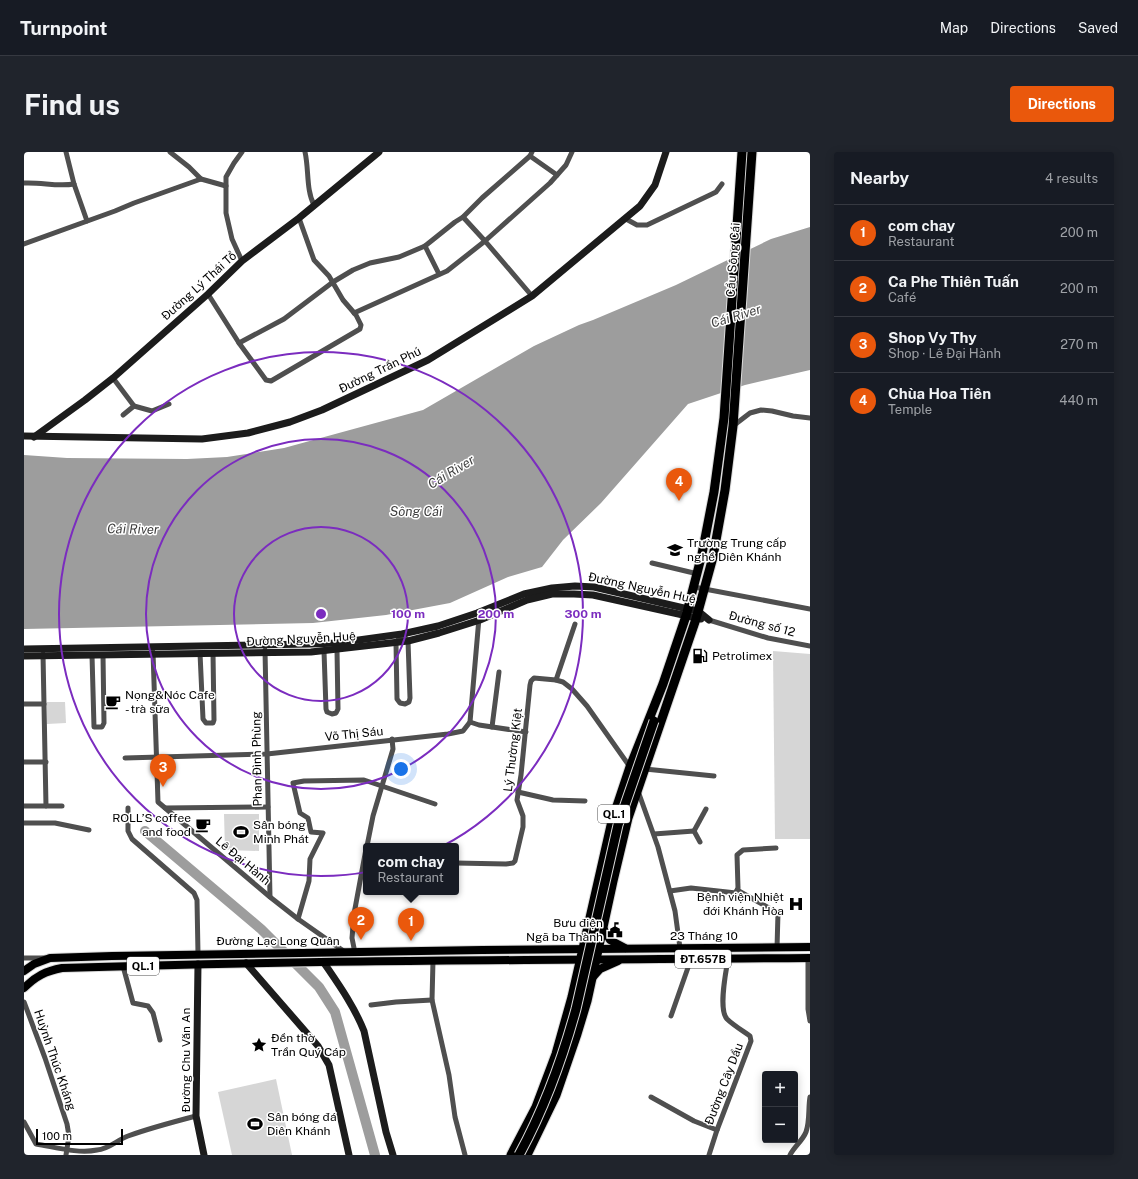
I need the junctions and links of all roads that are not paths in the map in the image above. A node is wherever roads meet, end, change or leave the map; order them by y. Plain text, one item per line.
1 (66, 152) edge
2 (170, 152) edge
3 (242, 152) edge
4 (305, 152) edge
5 (379, 152) edge
6 (572, 152) edge
7 (666, 152) edge
8 (742, 152) edge
9 (752, 152) edge
10 (531, 154) edge
11 (557, 175) junction
12 (200, 179) junction
13 (24, 183) edge
14 (74, 184) junction
15 (722, 184) dead end
16 (226, 186) junction
17 (314, 205) junction
18 (463, 217) junction
19 (299, 218) junction
20 (626, 219) junction
21 (87, 221) junction
22 (485, 241) junction
23 (24, 244) edge
24 (425, 246) junction
25 (242, 261) junction
26 (439, 274) junction
27 (333, 282) junction
28 (208, 294) junction
29 (532, 296) junction
30 (354, 313) junction
31 (239, 343) junction
32 (113, 378) junction
33 (169, 404) dead end
34 (134, 406) junction
35 (123, 415) dead end
36 (810, 418) edge
37 (734, 422) junction
38 (24, 436) edge
39 (34, 437) junction
40 (652, 563) dead end
41 (698, 574) junction
42 (694, 587) junction
43 (705, 589) junction
44 (810, 609) edge
45 (687, 613) junction
46 (697, 615) junction
47 (478, 616) junction
48 (709, 620) joint
49 (575, 624) dead end
50 (402, 634) junction
51 (408, 641) junction
52 (396, 642) junction
53 (810, 646) edge
54 (24, 649) edge
55 (265, 649) junction
56 (153, 650) junction
57 (337, 650) junction
58 (324, 651) junction
59 (43, 652) junction
60 (200, 653) junction
61 (213, 653) junction
62 (92, 655) junction
63 (103, 655) junction
64 (24, 656) edge
65 (499, 672) dead end
66 (556, 680) junction
67 (663, 684) junction
68 (673, 687) junction
69 (24, 704) edge
70 (44, 704) junction
71 (654, 721) junction
72 (470, 722) junction
73 (492, 728) junction
74 (526, 732) junction
75 (392, 740) junction
76 (268, 754) junction
77 (156, 757) junction
78 (125, 758) dead end
79 (24, 762) edge
80 (46, 762) junction
81 (630, 767) junction
82 (645, 769) junction
83 (714, 776) dead end
84 (383, 786) junction
85 (638, 790) junction
86 (518, 792) junction
87 (585, 801) dead end
88 (435, 804) dead end
89 (24, 806) edge
90 (46, 806) junction
91 (62, 806) dead end
92 (268, 807) junction
93 (128, 808) dead end
94 (164, 808) junction
95 (706, 809) dead end
96 (24, 823) edge
97 (89, 830) dead end
98 (694, 831) junction
99 (654, 834) junction
100 (700, 842) dead end
101 (368, 843) edge
102 (776, 848) dead end
103 (459, 863) edge
104 (363, 868) edge
105 (737, 890) junction
106 (670, 891) junction
107 (270, 897) junction
108 (298, 919) junction
109 (603, 928) junction
110 (810, 947) edge
111 (680, 948) junction
112 (777, 948) junction
113 (583, 949) junction
114 (598, 949) junction
115 (628, 949) junction
116 (346, 953) junction
117 (355, 953) junction
118 (198, 954) junction
119 (24, 958) edge
120 (50, 958) junction
121 (809, 958) edge
122 (581, 959) junction
123 (596, 959) junction
124 (623, 959) junction
125 (691, 959) junction
126 (728, 959) junction
127 (433, 961) junction
128 (324, 963) junction
129 (198, 964) junction
130 (246, 964) junction
131 (123, 966) junction
132 (24, 971) edge
133 (592, 978) junction
134 (24, 988) edge
135 (432, 1000) junction
136 (24, 1002) edge
137 (371, 1005) dead end
138 (671, 1016) dead end
139 (810, 1021) edge
140 (160, 1040) dead end
141 (651, 1097) dead end
142 (810, 1097) edge
143 (196, 1116) junction
144 (24, 1122) edge
145 (717, 1130) junction
146 (67, 1152) edge
147 (204, 1155) edge
148 (349, 1155) edge
149 (393, 1155) edge
150 (465, 1155) edge
151 (511, 1155) edge
152 (519, 1155) edge
153 (528, 1155) edge
154 (709, 1155) edge
155 (790, 1155) edge

1 - 14 street
2 - 12 street
3 - 16 street
4 - 17 street
5 - 17 street, Đường Lý Thái Tổ
6 - 11 street
7 - 20 street, Đường Trần Phú
8 - 41 highway, Cầu Sông Cái / QL.1
9 - 37 highway, Cầu Sông Cái / QL.1
10 - 11 street
10 - 18 street
11 - 22 street
12 - 16 street
12 - 21 street
13 - 14 street
14 - 21 street
15 - 20 street
16 - 25 street
17 - 19 street, Đường Lý Thái Tổ
18 - 22 street
18 - 24 street
19 - 25 street, Đường Lý Thái Tổ
19 - 27 street
20 - 29 street, Đường Trần Phú
21 - 23 street
22 - 26 street
22 - 29 street
24 - 26 street
24 - 27 street
25 - 28 street, Đường Lý Thái Tổ
26 - 30 street
27 - 30 street
27 - 31 street
28 - 31 street
28 - 32 street, Đường Lý Thái Tổ
29 - 39 street, Đường Trần Phú
30 - 31 street
32 - 34 street
32 - 39 street, Đường Lý Thái Tổ
33 - 34 street
34 - 35 street
36 - 37 street
37 - 43 highway, QL.1
38 - 39 street, Đường Trần Phú
40 - 41 street
41 - 42 highway, QL.1
42 - 43 street
42 - 45 highway, QL.1
43 - 44 street
43 - 46 highway, QL.1
45 - 46 street, Đường Nguyễn Huệ
45 - 47 street, Đường Nguyễn Huệ
45 - 67 highway, QL.1
46 - 48 street, Đường Nguyễn Huệ
46 - 68 highway, QL.1
47 - 50 street, Đường Nguyễn Huệ
47 - 51 street, Đường Nguyễn Huệ
47 - 72 street
48 - 53 street, Đường số 12
49 - 66 street
50 - 51 street
50 - 52 street
50 - 55 street, Đường Nguyễn Huệ
51 - 52 street, Đường Nguyễn Huệ
51 - 52 street
52 - 57 street, Đường Nguyễn Huệ
54 - 59 street, Đường Nguyễn Huệ
55 - 56 street, Đường Nguyễn Huệ
55 - 58 street, Đường Nguyễn Huệ
55 - 61 street, Đường Nguyễn Huệ
55 - 76 street, Phan Đình Phùng
56 - 59 street, Đường Nguyễn Huệ
56 - 60 street, Đường Nguyễn Huệ
56 - 63 street, Đường Nguyễn Huệ
56 - 77 street, Lê Đại Hành
57 - 58 street, Đường Nguyễn Huệ
57 - 58 street
59 - 62 street, Đường Nguyễn Huệ
59 - 64 street, Đường Nguyễn Huệ
59 - 70 street
60 - 61 street, Đường Nguyễn Huệ
60 - 61 street
62 - 63 street, Đường Nguyễn Huệ
62 - 63 street
65 - 73 street
66 - 74 street, Lý Thường Kiệt
66 - 81 street
67 - 71 highway, QL.1
67 - 81 highway, QL.1
68 - 71 highway, QL.1
68 - 82 highway, QL.1
69 - 70 street
70 - 80 street
71 - 152 highway, QL.1, bridge
72 - 73 street
72 - 75 street, Võ Thị Sáu
73 - 74 street
74 - 86 street, Lý Thường Kiệt
75 - 76 street, Võ Thị Sáu
75 - 84 street
76 - 77 street, Võ Thị Sáu
76 - 92 street, Phan Đình Phùng
77 - 78 street, Võ Thị Sáu
77 - 94 street, Lê Đại Hành
79 - 80 street
80 - 90 street
81 - 113 highway, QL.1
82 - 83 street
82 - 85 highway, QL.1
84 - 88 street
84 - 101 street
84 - 108 street
85 - 99 street
85 - 109 highway, QL.1
86 - 87 street
86 - 103 street, Lý Thường Kiệt
89 - 90 street
90 - 91 street
92 - 94 street
92 - 107 street, Phan Đình Phùng
93 - 118 street
94 - 107 street, Lê Đại Hành
95 - 98 street
96 - 97 street
98 - 99 street
98 - 100 street
99 - 106 street
102 - 105 street
104 - 117 street
105 - 106 street
105 - 112 street
106 - 111 street
107 - 108 street, Lê Đại Hành
108 - 116 street, Lê Đại Hành
109 - 114 highway, QL.1
109 - 115 main road, ĐT.657B
110 - 112 main road, 23 Tháng 10 / ĐT.657B
111 - 112 main road, 23 Tháng 10 / ĐT.657B
111 - 115 main road, 23 Tháng 10 / ĐT.657B
113 - 114 main road, Đường Lạc Long Quân
113 - 117 main road, Đường Lạc Long Quân / QL.1
113 - 122 highway, QL.1
114 - 115 main road, 23 Tháng 10 / ĐT.657B
114 - 123 highway, QL.1
116 - 117 main road, Đường Lạc Long Quân / QL.1
116 - 118 main road, Đường Lạc Long Quân / QL.1
118 - 120 main road, Đường Lạc Long Quân / QL.1
119 - 120 street
120 - 132 main road, Đường Lạc Long Quân / QL.1
121 - 126 main road, 23 Tháng 10 / ĐT.657B
121 - 139 street
122 - 123 main road, 23 Tháng 10
122 - 127 main road, Đường Lạc Long Quân / QL.1
122 - 151 highway, QL.1
123 - 124 main road, 23 Tháng 10 / ĐT.657B
123 - 133 highway, QL.1
124 - 125 main road, 23 Tháng 10 / ĐT.657B
124 - 133 main road, ĐT.657B
125 - 126 main road, 23 Tháng 10 / ĐT.657B
125 - 138 street
126 - 145 street, Đường Cây Dầu
127 - 128 main road, Đường Lạc Long Quân / QL.1
127 - 135 street
128 - 130 main road, Đường Lạc Long Quân / QL.1
128 - 149 street
129 - 130 main road, Đường Lạc Long Quân / QL.1
129 - 131 main road, Đường Lạc Long Quân / QL.1
129 - 143 street, Đường Chu Văn An
130 - 148 street
131 - 134 main road, Đường Lạc Long Quân / QL.1
131 - 140 street
133 - 153 highway, QL.1
135 - 137 street
135 - 150 street
136 - 146 street, Huỳnh Thúc Kháng
141 - 145 street
142 - 155 street
143 - 146 street
143 - 147 street, Đường Chu Văn An
144 - 146 street
145 - 154 street, Đường Cây Dầu

